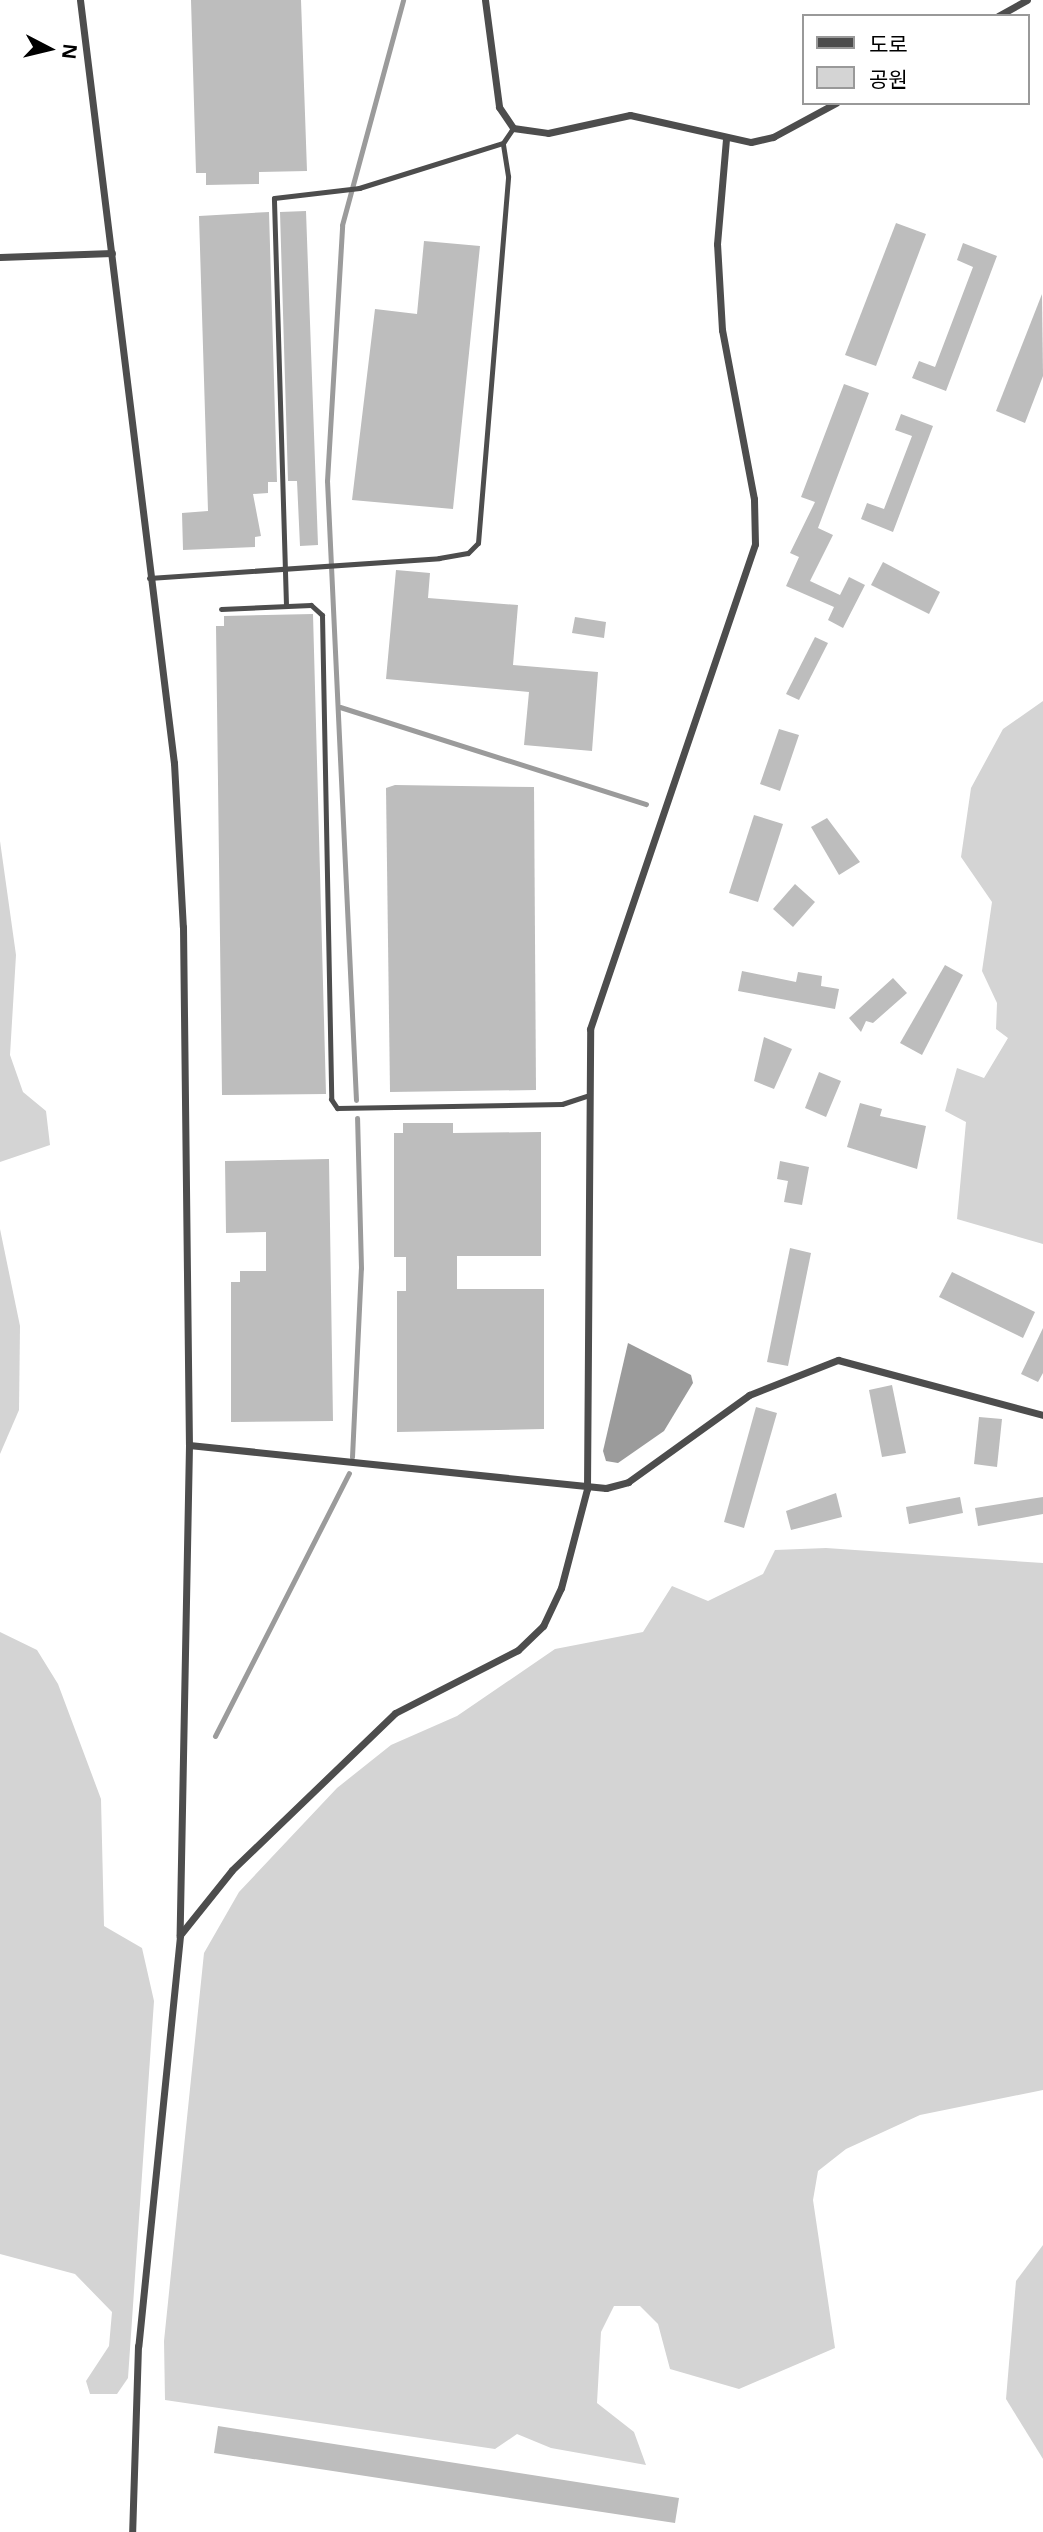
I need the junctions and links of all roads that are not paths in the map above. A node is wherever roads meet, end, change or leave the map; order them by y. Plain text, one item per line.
1 (80, 0) edge
2 (485, 0) edge
3 (1027, 0) edge
4 (1002, 14) edge
5 (832, 105) edge
6 (513, 128) junction
7 (726, 138) junction
8 (503, 142) junction
9 (112, 253) junction
10 (0, 257) edge
11 (283, 566) junction
12 (149, 578) junction
13 (286, 605) junction
14 (221, 609) dead end
15 (587, 1096) junction
16 (1043, 1415) edge
17 (188, 1445) junction
18 (587, 1489) junction
19 (180, 1936) junction
20 (132, 2532) edge

1 - 9 street
2 - 6 street
3 - 4 street
5 - 7 street
6 - 7 street
6 - 8 lane
7 - 15 street
8 - 11 lane
8 - 11 lane
9 - 10 street
9 - 12 street
11 - 12 lane
11 - 13 lane
12 - 17 street
13 - 14 lane
13 - 15 lane
15 - 18 street
16 - 18 street
17 - 18 street
17 - 19 street
18 - 19 street
19 - 20 street

